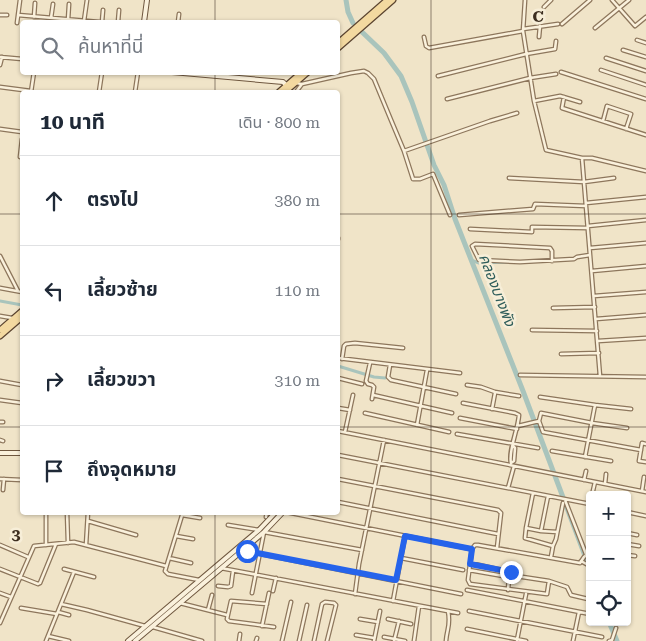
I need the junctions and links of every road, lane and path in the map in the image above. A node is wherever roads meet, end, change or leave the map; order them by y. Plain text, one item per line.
1 (20, 0) edge
2 (87, 0) edge
3 (147, 0) edge
4 (387, 0) edge
5 (393, 0) edge
6 (525, 0) edge
7 (551, 0) edge
8 (590, 0) edge
9 (612, 0) edge
10 (629, 0) edge
11 (35, 3) dead end
12 (53, 4) dead end
13 (69, 4) dead end
14 (544, 7) dead end
15 (619, 8) junction
16 (103, 10) dead end
17 (120, 10) dead end
18 (7, 14) dead end
19 (179, 14) dead end
20 (0, 15) edge
21 (18, 15) junction
22 (34, 16) junction
23 (646, 17) edge
24 (51, 18) junction
25 (68, 20) joint
26 (84, 20) edge
27 (101, 20) edge
28 (118, 20) edge
29 (144, 20) edge
30 (178, 20) edge
31 (17, 23) dead end
32 (540, 26) junction
33 (595, 28) dead end
34 (523, 30) junction
35 (539, 37) dead end
36 (424, 38) dead end
37 (637, 40) dead end
38 (340, 41) edge
39 (556, 41) dead end
40 (646, 43) edge
41 (340, 46) edge
42 (623, 50) dead end
43 (526, 54) junction
44 (1, 57) edge
45 (646, 57) edge
46 (20, 58) edge
47 (606, 58) dead end
48 (0, 65) edge
49 (601, 70) dead end
50 (646, 71) edge
51 (561, 72) dead end
52 (556, 74) dead end
53 (34, 75) edge
54 (102, 75) edge
55 (138, 75) edge
56 (197, 75) edge
57 (300, 75) edge
58 (305, 75) edge
59 (438, 76) dead end
60 (530, 78) junction
61 (296, 83) junction
62 (302, 84) junction
63 (646, 85) edge
64 (0, 87) edge
65 (20, 90) edge
66 (31, 90) edge
67 (99, 90) edge
68 (135, 90) edge
69 (288, 90) edge
70 (298, 90) edge
71 (564, 97) junction
72 (447, 99) dead end
73 (646, 99) edge
74 (534, 101) junction
75 (580, 102) dead end
76 (517, 113) dead end
77 (603, 121) junction
78 (0, 129) edge
79 (626, 129) junction
80 (20, 132) edge
81 (646, 135) edge
82 (404, 151) junction
83 (582, 158) junction
84 (646, 171) edge
85 (509, 178) dead end
86 (614, 178) dead end
87 (584, 182) junction
88 (646, 197) edge
89 (586, 204) junction
90 (450, 215) dead end
91 (459, 215) dead end
92 (646, 220) edge
93 (588, 227) junction
94 (470, 229) dead end
95 (646, 244) edge
96 (590, 248) junction
97 (590, 255) junction
98 (0, 256) edge
99 (552, 260) junction
100 (646, 266) edge
101 (592, 271) junction
102 (0, 288) edge
103 (18, 291) joint
104 (646, 292) edge
105 (594, 296) junction
106 (595, 307) junction
107 (553, 308) dead end
108 (20, 313) edge
109 (646, 315) edge
110 (0, 316) edge
111 (13, 319) junction
112 (20, 319) edge
113 (596, 319) junction
114 (0, 330) edge
115 (532, 330) dead end
116 (597, 331) junction
117 (0, 336) edge
118 (646, 338) edge
119 (598, 341) junction
120 (403, 348) dead end
121 (560, 354) dead end
122 (599, 354) junction
123 (340, 358) edge
124 (370, 363) junction
125 (390, 365) junction
126 (427, 370) junction
127 (460, 374) dead end
128 (520, 375) dead end
129 (600, 376) junction
130 (646, 377) edge
131 (340, 378) edge
132 (0, 381) edge
133 (362, 384) dead end
134 (20, 385) edge
135 (467, 385) dead end
136 (424, 387) junction
137 (495, 392) junction
138 (456, 394) dead end
139 (353, 395) dead end
140 (373, 395) junction
141 (520, 396) dead end
142 (540, 397) dead end
143 (372, 399) dead end
144 (0, 400) edge
145 (20, 403) edge
146 (464, 404) dead end
147 (420, 406) junction
148 (595, 406) junction
149 (340, 408) edge
150 (492, 408) junction
151 (631, 409) dead end
152 (350, 410) junction
153 (365, 413) dead end
154 (452, 413) dead end
155 (460, 418) dead end
156 (539, 422) junction
157 (592, 423) junction
158 (417, 425) junction
159 (517, 427) junction
160 (627, 428) dead end
161 (340, 431) edge
162 (345, 432) junction
163 (449, 432) dead end
164 (457, 434) dead end
165 (384, 440) junction
166 (588, 440) junction
167 (514, 444) junction
168 (646, 444) edge
169 (538, 448) dead end
170 (640, 450) junction
171 (552, 451) dead end
172 (0, 453) edge
173 (20, 453) edge
174 (340, 456) edge
175 (585, 457) junction
176 (611, 461) dead end
177 (646, 462) edge
178 (379, 463) junction
179 (512, 464) junction
180 (586, 471) dead end
181 (606, 474) dead end
182 (644, 477) dead end
183 (2, 479) edge
184 (340, 479) edge
185 (20, 480) edge
186 (584, 480) junction
187 (595, 482) junction
188 (605, 484) junction
189 (374, 486) junction
190 (508, 488) junction
191 (3, 490) dead end
192 (593, 491) edge
193 (642, 491) junction
194 (646, 492) edge
195 (533, 493) junction
196 (548, 496) junction
197 (564, 501) junction
198 (340, 502) edge
199 (586, 504) edge
200 (370, 508) junction
201 (631, 513) edge
202 (46, 515) edge
203 (67, 515) edge
204 (88, 515) edge
205 (182, 515) edge
206 (186, 515) edge
207 (273, 515) edge
208 (282, 515) edge
209 (299, 515) edge
210 (646, 516) edge
211 (200, 518) dead end
212 (88, 521) junction
213 (228, 525) dead end
214 (526, 528) junction
215 (366, 529) junction
216 (258, 530) junction
217 (541, 531) junction
218 (264, 532) junction
219 (557, 532) junction
220 (498, 534) junction
221 (631, 534) edge
222 (136, 535) dead end
223 (637, 535) dead end
224 (176, 536) junction
225 (405, 536) junction
226 (193, 539) dead end
227 (68, 543) junction
228 (56, 544) junction
229 (0, 545) edge
230 (46, 545) junction
231 (86, 545) junction
232 (631, 545) edge
233 (553, 546) junction
234 (639, 546) dead end
235 (496, 548) junction
236 (244, 549) junction
237 (472, 549) junction
238 (362, 550) junction
239 (259, 554) junction
240 (586, 555) joint
241 (631, 556) edge
242 (635, 556) dead end
243 (28, 557) junction
244 (551, 557) junction
245 (169, 558) junction
246 (401, 558) junction
247 (581, 561) junction
248 (191, 563) dead end
249 (470, 564) junction
250 (586, 564) edge
251 (166, 566) junction
252 (221, 568) junction
253 (64, 569) dead end
254 (0, 570) edge
255 (464, 570) dead end
256 (469, 570) junction
257 (233, 571) junction
258 (74, 572) junction
259 (357, 573) junction
260 (255, 574) junction
261 (516, 576) junction
262 (20, 577) junction
263 (94, 577) dead end
264 (509, 577) junction
265 (276, 578) junction
266 (199, 580) junction
267 (396, 580) junction
268 (550, 581) junction
269 (218, 586) dead end
270 (467, 590) dead end
271 (508, 590) junction
272 (273, 591) dead end
273 (0, 593) edge
274 (252, 593) dead end
275 (269, 593) dead end
276 (354, 594) junction
277 (461, 594) dead end
278 (526, 594) dead end
279 (212, 595) dead end
280 (10, 597) junction
281 (586, 598) edge
282 (394, 601) junction
283 (291, 602) dead end
284 (524, 602) junction
285 (180, 603) junction
286 (61, 604) junction
287 (267, 604) junction
288 (307, 605) dead end
289 (419, 606) junction
290 (21, 608) dead end
291 (208, 610) junction
292 (380, 611) dead end
293 (448, 611) junction
294 (469, 611) dead end
295 (579, 612) junction
296 (57, 613) junction
297 (458, 613) dead end
298 (586, 613) edge
299 (69, 615) dead end
300 (227, 615) junction
301 (1, 616) edge
302 (360, 619) dead end
303 (388, 619) dead end
304 (521, 621) junction
305 (378, 622) junction
306 (399, 622) junction
307 (0, 623) edge
308 (411, 624) dead end
309 (145, 626) junction
310 (262, 626) junction
311 (152, 627) junction
312 (274, 627) dead end
313 (616, 628) dead end
314 (467, 629) dead end
315 (575, 631) junction
316 (240, 634) dead end
317 (356, 635) dead end
318 (48, 636) junction
319 (602, 636) dead end
320 (384, 637) dead end
321 (374, 640) edge
322 (394, 640) edge
323 (517, 640) edge
324 (46, 641) edge
325 (69, 641) edge
326 (128, 641) edge
327 (135, 641) edge
328 (202, 641) edge
329 (239, 641) edge
330 (282, 641) edge
331 (299, 641) edge
332 (314, 641) edge
333 (328, 641) edge
334 (405, 641) edge
335 (414, 641) edge
336 (446, 641) edge
337 (526, 641) edge
338 (573, 641) edge
339 (609, 641) edge

1 - 21 street
2 - 26 street
3 - 29 main road
4 - 38 main road
5 - 41 main road
6 - 34 street
7 - 14 street
8 - 32 street
9 - 15 street
10 - 15 street
11 - 22 street
12 - 24 street
13 - 25 street
15 - 23 street
15 - 33 street
16 - 27 street
17 - 28 street
18 - 20 street
19 - 30 street
21 - 22 street
21 - 31 street
22 - 24 street
24 - 25 street
32 - 34 street
32 - 35 street
34 - 36 street
34 - 43 street
37 - 40 street
39 - 43 street
42 - 45 street
43 - 59 street
43 - 60 street
44 - 46 street
44 - 48 street
47 - 50 street
49 - 63 street
51 - 73 street
52 - 60 street
53 - 66 street
54 - 67 street
55 - 68 street
56 - 69 main road
57 - 69 main road
58 - 61 main road
60 - 72 street
60 - 74 street
61 - 62 street
61 - 69 main road
62 - 70 street
62 - 82 street
64 - 65 street
71 - 74 street
71 - 75 street
71 - 77 street
74 - 83 street
76 - 82 street
77 - 79 street
77 - 79 street
78 - 80 street
79 - 81 street
82 - 90 street
83 - 84 street
83 - 87 street
85 - 87 street
86 - 87 street
87 - 89 street
88 - 89 street
89 - 91 street
89 - 93 street
92 - 93 street
93 - 94 street
93 - 96 street
95 - 96 street
96 - 97 street
97 - 99 street
97 - 101 street
98 - 103 street
99 - 99 street
100 - 101 street
101 - 105 street
102 - 103 street
104 - 105 street
105 - 106 street
106 - 107 street
106 - 113 street
108 - 111 main road
109 - 113 street
110 - 111 street
111 - 114 main road
112 - 117 main road
113 - 116 street
115 - 116 street
116 - 119 street
118 - 119 street
119 - 122 street
120 - 123 street
121 - 122 street
122 - 129 street
123 - 124 street
124 - 125 street
124 - 140 street
125 - 126 street
125 - 136 street
126 - 127 street
126 - 136 street
128 - 129 street
129 - 130 street
131 - 133 street
132 - 134 street
135 - 137 street
136 - 138 street
136 - 147 street
137 - 141 street
137 - 150 street
139 - 152 street
140 - 143 street
140 - 147 street
142 - 148 street
144 - 145 street
146 - 150 street
147 - 154 street
147 - 158 street
148 - 151 street
148 - 157 street
149 - 152 street
150 - 159 street
152 - 162 street
153 - 158 street
155 - 159 street
156 - 157 street
156 - 159 street
156 - 166 street
157 - 160 street
157 - 166 street
158 - 163 street
159 - 167 street
161 - 162 street
162 - 165 street
164 - 167 street
165 - 178 street
165 - 179 street
166 - 170 street
166 - 175 street
167 - 169 street
167 - 179 street
168 - 170 street
170 - 177 street
171 - 175 street
172 - 173 main road
174 - 178 street
175 - 176 street
178 - 189 street
178 - 190 street
179 - 186 street
179 - 190 street
180 - 186 street
181 - 188 street
182 - 193 street
183 - 185 street
183 - 191 street
184 - 189 street
186 - 187 street
187 - 188 street
187 - 192 street
188 - 193 street
189 - 200 street
189 - 220 street
190 - 195 street
193 - 194 street
195 - 196 street
195 - 214 street
196 - 197 street
196 - 217 street
197 - 199 street
197 - 219 street
197 - 240 street
198 - 200 street
200 - 215 street
200 - 220 street
201 - 210 street
202 - 230 street
203 - 227 street
204 - 212 street
205 - 224 street
206 - 211 street
207 - 216 main road
208 - 218 main road
209 - 215 street
212 - 222 street
212 - 231 street
213 - 216 street
214 - 217 street
214 - 233 street
215 - 225 street
215 - 238 street
216 - 266 main road
217 - 219 street
218 - 236 main road
218 - 238 street
218 - 239 street
219 - 233 street
220 - 235 street
221 - 223 street
224 - 226 street
224 - 245 street
225 - 237 street
225 - 246 street
227 - 228 street
227 - 231 street
228 - 230 street
228 - 262 street
229 - 243 street
230 - 243 street
231 - 251 street
232 - 234 street
233 - 244 street
235 - 237 street
235 - 244 street
236 - 239 street
236 - 252 main road
237 - 249 street
238 - 259 street
239 - 259 street
239 - 260 street
240 - 247 street
241 - 242 street
243 - 262 street
244 - 247 street
245 - 248 street
245 - 251 street
246 - 255 street
246 - 267 street
247 - 250 street
249 - 256 street
249 - 261 street
251 - 266 street
252 - 257 street
252 - 285 main road
253 - 258 street
254 - 262 street
256 - 264 street
256 - 271 street
257 - 260 street
257 - 269 street
258 - 263 street
258 - 286 street
259 - 267 street
259 - 276 street
260 - 265 street
260 - 274 street
261 - 264 street
261 - 268 street
262 - 280 street
264 - 271 street
265 - 272 street
265 - 276 street
266 - 309 main road
267 - 277 street
267 - 282 street
268 - 271 street
268 - 281 street
270 - 284 street
273 - 280 street
275 - 287 street
276 - 282 street
278 - 284 street
279 - 291 street
280 - 301 street
282 - 289 street
283 - 330 street
284 - 295 street
284 - 304 street
285 - 291 street
285 - 311 main road
286 - 296 street
286 - 309 street
287 - 300 street
287 - 310 street
288 - 331 street
289 - 293 street
289 - 335 street
290 - 296 street
291 - 300 street
292 - 305 street
293 - 297 street
293 - 336 street
294 - 304 street
295 - 298 street
295 - 315 street
296 - 299 street
296 - 318 street
300 - 310 street
301 - 307 street
302 - 305 street
303 - 306 street
304 - 315 street
304 - 323 street
305 - 321 street
306 - 308 street
306 - 322 street
309 - 326 main road
310 - 312 street
311 - 327 main road
311 - 328 street
313 - 339 street
314 - 323 street
315 - 319 street
315 - 338 street
316 - 329 street
317 - 321 street
318 - 324 street
318 - 325 street
320 - 322 street
322 - 334 street
323 - 337 street
332 - 333 street

